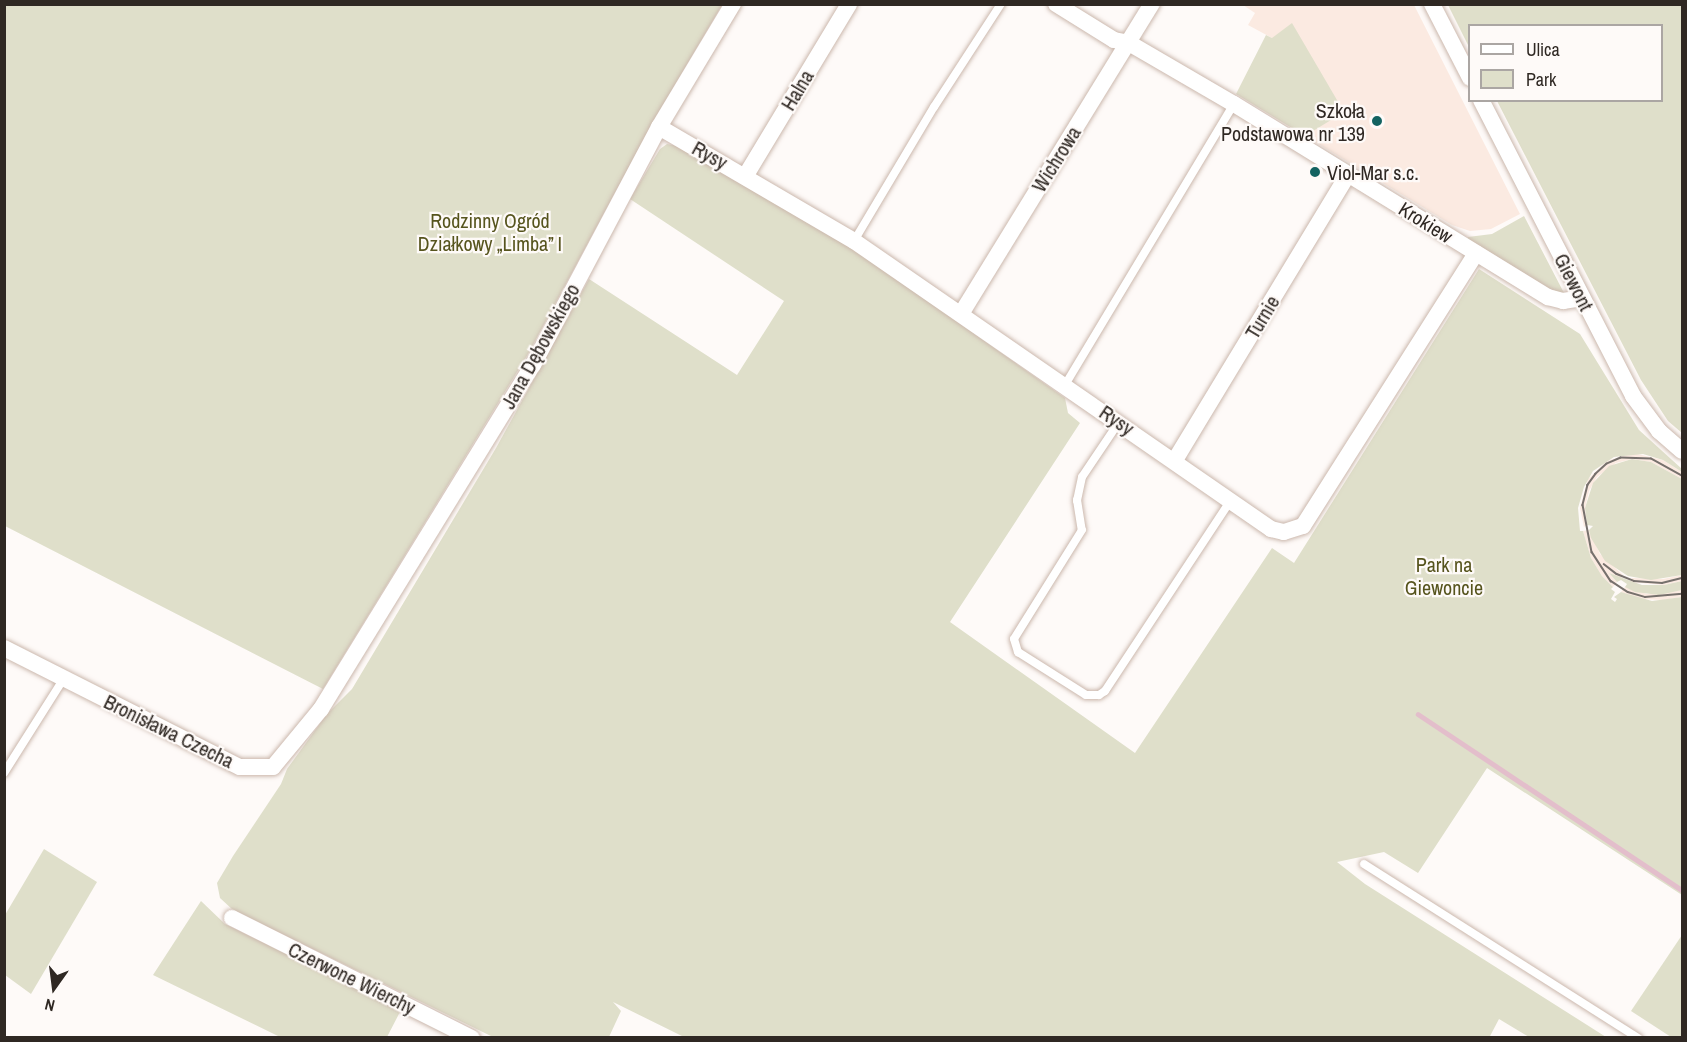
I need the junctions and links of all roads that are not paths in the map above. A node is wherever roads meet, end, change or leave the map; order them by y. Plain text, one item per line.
1 (733, 4) edge
2 (849, 4) edge
3 (1001, 4) edge
4 (1056, 4) edge
5 (1152, 4) edge
6 (1431, 4) edge
7 (1129, 43) junction
8 (1468, 74) edge
9 (1482, 102) edge
10 (1234, 104) junction
11 (659, 127) junction
12 (1348, 174) junction
13 (746, 175) junction
14 (854, 241) junction
15 (1476, 254) junction
16 (1582, 298) junction
17 (961, 314) junction
18 (1065, 385) junction
19 (1119, 422) junction
20 (1683, 451) edge
21 (1175, 460) junction
22 (1231, 500) junction
23 (4, 648) edge
24 (64, 678) junction
25 (338, 681) joint
26 (4, 773) edge
27 (1364, 864) dead end
28 (232, 918) dead end
29 (472, 1038) edge
30 (1638, 1038) edge

1 - 11 street, Jana Dębowskiego
2 - 13 street, Halna
3 - 14 lane
4 - 7 street, Krokiew
5 - 7 street, Wichrowa
6 - 8 street
7 - 10 street, Krokiew
7 - 17 street, Wichrowa
9 - 16 street, Giewont
10 - 12 street, Krokiew
10 - 18 lane
11 - 13 street, Rysy
11 - 25 street, Jana Dębowskiego
12 - 15 street, Krokiew
12 - 21 street, Turnie
13 - 14 street, Rysy
14 - 17 street, Rysy
15 - 16 street, Krokiew
15 - 22 street, Rysy
16 - 20 street, Giewont
17 - 18 street, Rysy
18 - 19 street, Rysy
19 - 21 street, Rysy
19 - 22 lane
21 - 22 street, Rysy
23 - 24 street, Bronisława Czecha
24 - 25 street, Bronisława Czecha
24 - 26 lane
27 - 30 lane
28 - 29 street, Czerwone Wierchy

